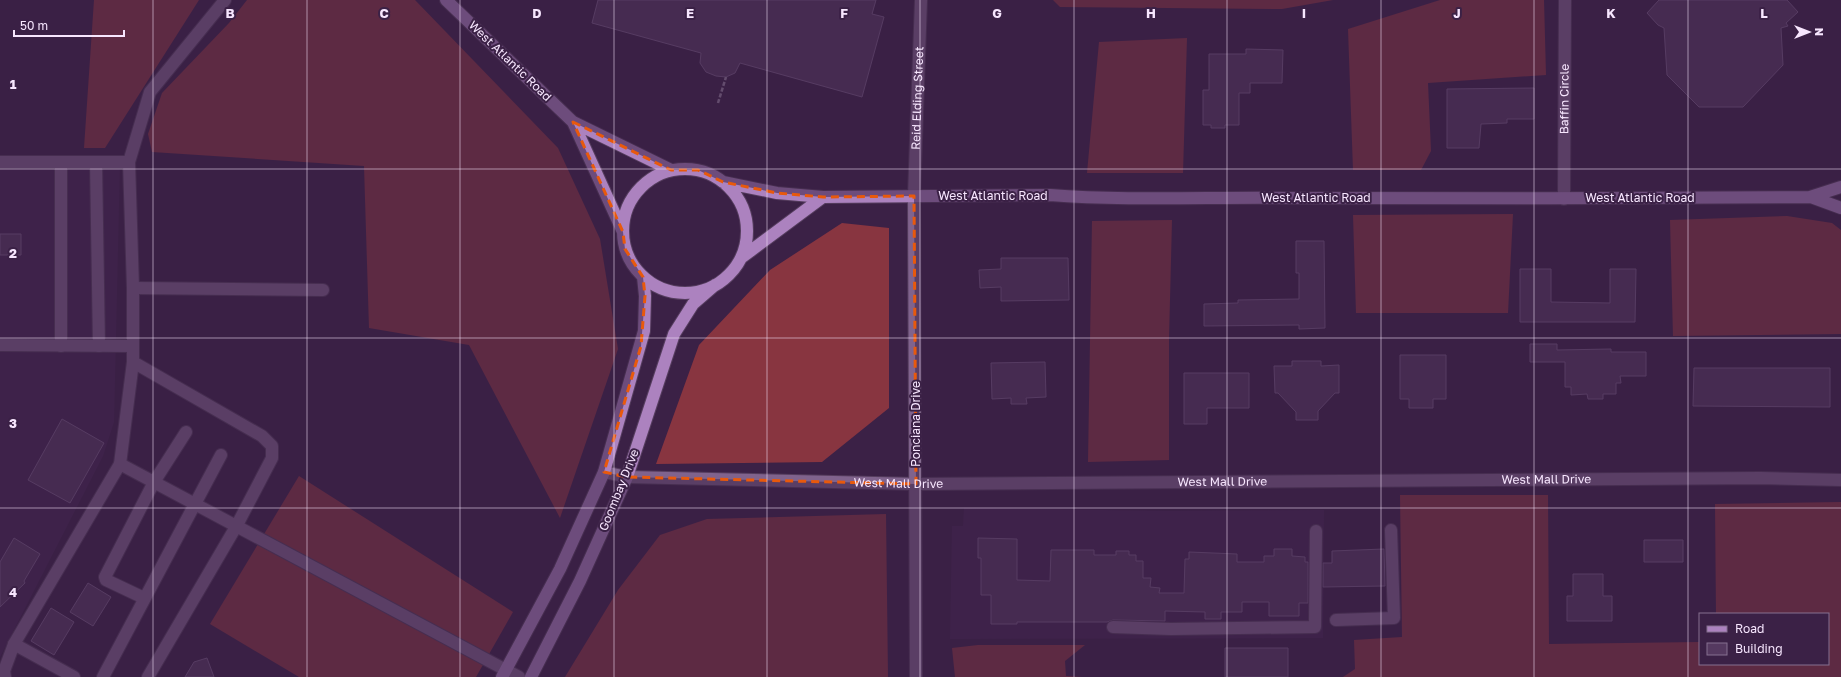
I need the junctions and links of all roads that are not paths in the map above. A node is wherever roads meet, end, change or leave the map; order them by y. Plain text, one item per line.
1 (225, 0) edge
2 (446, 0) edge
3 (921, 0) edge
4 (1565, 0) edge
5 (573, 122) junction
6 (0, 162) edge
7 (96, 162) junction
8 (129, 162) junction
9 (61, 163) junction
10 (671, 170) junction
11 (723, 182) junction
12 (1841, 187) edge
13 (914, 196) junction
14 (823, 197) junction
15 (1810, 197) junction
16 (1564, 199) junction
17 (1841, 208) edge
18 (623, 232) junction
19 (741, 258) junction
20 (643, 277) junction
21 (715, 285) junction
22 (133, 288) junction
23 (323, 290) dead end
24 (0, 345) edge
25 (61, 346) junction
26 (99, 346) junction
27 (133, 346) junction
28 (133, 362) junction
29 (186, 432) dead end
30 (221, 455) dead end
31 (120, 464) junction
32 (604, 472) junction
33 (627, 477) junction
34 (1841, 480) edge
35 (154, 482) junction
36 (916, 484) junction
37 (195, 503) junction
38 (237, 525) junction
39 (1391, 530) dead end
40 (1316, 531) dead end
41 (144, 598) junction
42 (1336, 620) dead end
43 (1113, 628) dead end
44 (14, 644) junction
45 (505, 673) edge
46 (5, 677) edge
47 (74, 677) edge
48 (103, 677) edge
49 (148, 677) edge
50 (519, 677) edge
51 (531, 677) edge
52 (916, 677) edge

1 - 8 street
2 - 5 main road, West Atlantic Road
3 - 13 street, Reid Elding Street
4 - 16 street, Baffin Circle
5 - 10 main road, West Atlantic Road
5 - 18 main road, West Atlantic Road
6 - 9 street
7 - 8 street
7 - 9 street
7 - 26 street
8 - 22 street
9 - 25 street
10 - 11 main road
10 - 18 main road
11 - 14 main road, West Atlantic Road
11 - 19 main road
12 - 15 main road, West Atlantic Road
13 - 14 main road, West Atlantic Road
13 - 16 main road, West Atlantic Road
13 - 36 street, Ponciana Drive
14 - 19 main road
15 - 16 main road, West Atlantic Road
15 - 17 main road, West Atlantic Road
18 - 20 main road
19 - 21 main road
20 - 21 main road
20 - 32 main road, Goombay Drive
21 - 33 main road, Goombay Drive
22 - 23 street
22 - 27 street
24 - 25 street
25 - 26 street
26 - 27 street
27 - 28 street
28 - 31 street
28 - 38 street
29 - 35 street
30 - 37 street
31 - 35 street
31 - 44 street
32 - 33 street, West Mall Drive
32 - 45 main road, Goombay Drive
33 - 36 street, West Mall Drive
33 - 51 main road, Goombay Drive
34 - 36 street, West Mall Drive
35 - 37 street
35 - 41 street
36 - 52 street, Ponciana Drive
37 - 38 street
37 - 41 street
38 - 45 street
38 - 49 street
39 - 42 street
40 - 43 street
41 - 48 street
44 - 46 street
44 - 47 street
45 - 50 street

